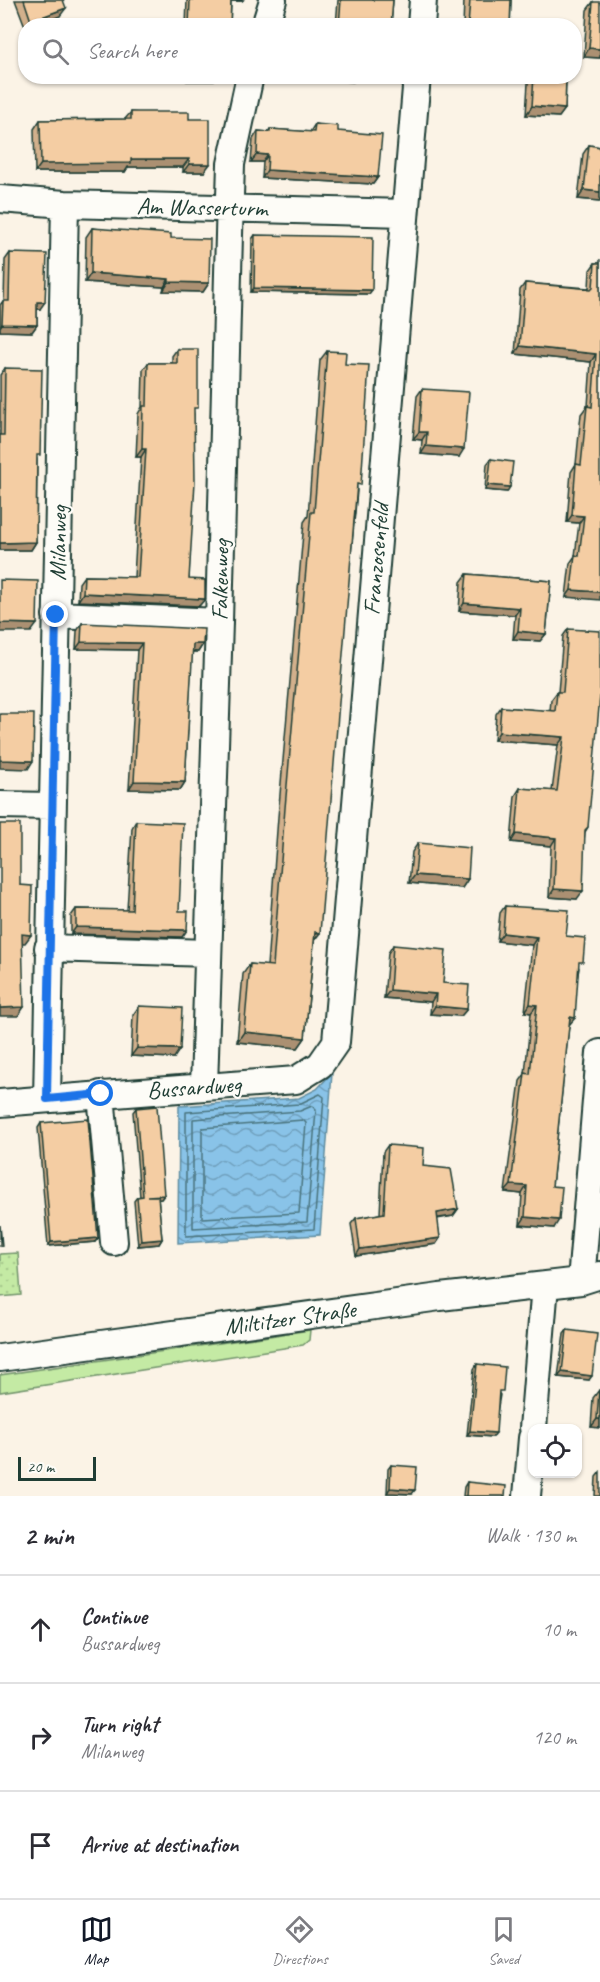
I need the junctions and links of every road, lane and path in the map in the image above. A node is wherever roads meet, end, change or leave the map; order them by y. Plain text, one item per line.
1 (273, 0) edge
2 (423, 0) edge
3 (267, 18) edge
4 (422, 18) edge
5 (248, 84) edge
6 (416, 84) edge
7 (0, 199) edge
8 (65, 204) junction
9 (229, 207) junction
10 (405, 213) junction
11 (56, 615) junction
12 (219, 622) junction
13 (0, 805) edge
14 (51, 806) junction
15 (48, 948) junction
16 (208, 952) junction
17 (336, 1042) joint
18 (600, 1053) edge
19 (204, 1086) junction
20 (101, 1094) junction
21 (47, 1099) junction
22 (0, 1103) edge
23 (114, 1242) dead end
24 (594, 1280) edge
25 (544, 1285) junction
26 (0, 1358) edge
27 (533, 1424) edge
28 (529, 1478) edge
29 (527, 1496) edge

1 - 3 street
2 - 4 street
5 - 9 street, Falkenweg
6 - 10 street, Franzosenfeld
7 - 8 street, Am Wasserturm
8 - 9 street, Am Wasserturm
8 - 11 street, Milanweg
9 - 10 street, Am Wasserturm
9 - 12 street, Falkenweg
10 - 17 street, Franzosenfeld
11 - 12 street
11 - 14 street, Milanweg
12 - 16 street, Falkenweg
13 - 14 street
14 - 15 street, Milanweg
15 - 16 street
15 - 21 street, Milanweg
16 - 19 street, Falkenweg
17 - 19 street, Bussardweg
18 - 24 street
19 - 20 street, Bussardweg
20 - 21 street, Bussardweg
20 - 23 street
21 - 22 street, Bussardweg
24 - 25 street, Miltitzer Straße
25 - 26 street, Miltitzer Straße
25 - 27 street
28 - 29 street

